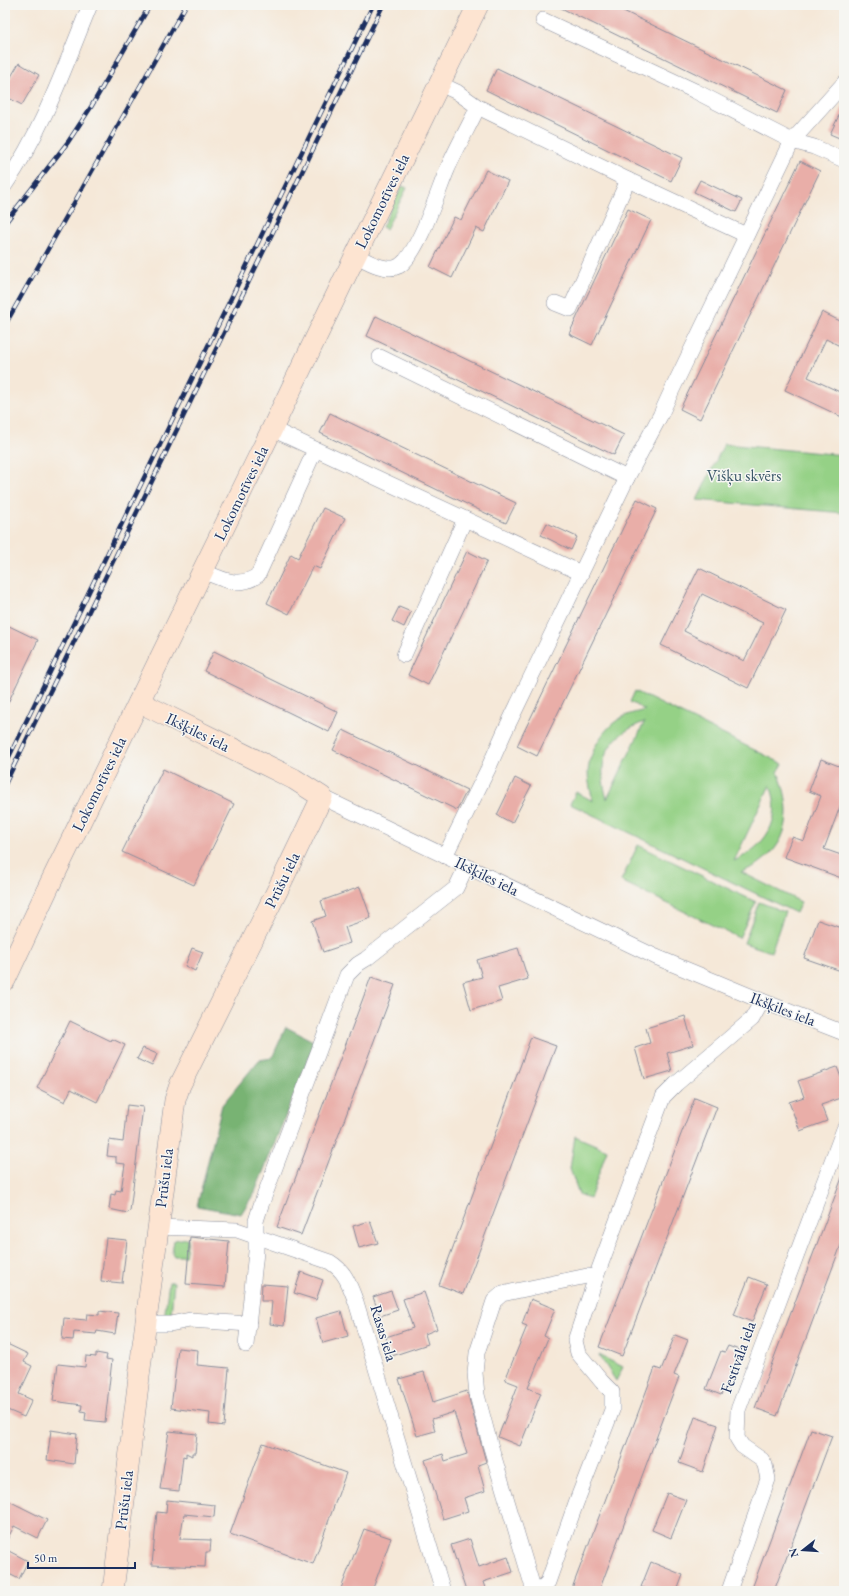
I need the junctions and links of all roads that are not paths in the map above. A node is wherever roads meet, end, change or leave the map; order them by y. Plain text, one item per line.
1 (90, 5) edge
2 (478, 5) edge
3 (543, 20) dead end
4 (844, 83) edge
5 (440, 84) junction
6 (478, 107) junction
7 (792, 141) junction
8 (844, 160) edge
9 (628, 180) junction
10 (5, 185) edge
11 (746, 235) junction
12 (355, 255) junction
13 (555, 303) dead end
14 (383, 363) dead end
15 (272, 429) junction
16 (316, 450) junction
17 (627, 478) junction
18 (465, 519) junction
19 (203, 571) junction
20 (581, 573) junction
21 (404, 655) dead end
22 (139, 702) junction
23 (322, 797) junction
24 (445, 856) junction
25 (466, 867) junction
26 (5, 980) edge
27 (762, 1001) junction
28 (844, 1032) edge
29 (844, 1129) edge
30 (158, 1227) junction
31 (255, 1237) junction
32 (596, 1277) junction
33 (146, 1324) junction
34 (249, 1324) junction
35 (246, 1345) dead end
36 (534, 1590) edge
37 (113, 1591) edge
38 (444, 1591) edge
39 (729, 1591) edge

1 - 10 street
2 - 5 street, Lokomotīves iela
3 - 7 street
4 - 7 street
5 - 6 street
5 - 12 street, Lokomotīves iela
6 - 9 street
6 - 12 street
7 - 8 street
7 - 11 street
9 - 11 street
9 - 13 street
11 - 17 street
12 - 15 street, Lokomotīves iela
14 - 17 street
15 - 16 street
15 - 19 street, Lokomotīves iela
16 - 18 street
16 - 19 street
17 - 20 street
18 - 20 street
18 - 21 street
19 - 22 street, Lokomotīves iela
20 - 24 street
22 - 23 street, Ikšķiles iela
22 - 26 street, Lokomotīves iela
23 - 24 street, Ikšķiles iela
23 - 30 street, Prūšu iela
24 - 25 street, Ikšķiles iela
25 - 27 street, Ikšķiles iela
25 - 31 street
27 - 28 street, Ikšķiles iela
27 - 32 street
29 - 39 street, Festivāla iela
30 - 31 street, Rasas iela
30 - 33 street, Prūšu iela
31 - 34 street
31 - 38 street, Rasas iela
32 - 36 street
32 - 36 street
33 - 34 street
33 - 37 street, Prūšu iela
34 - 35 street

